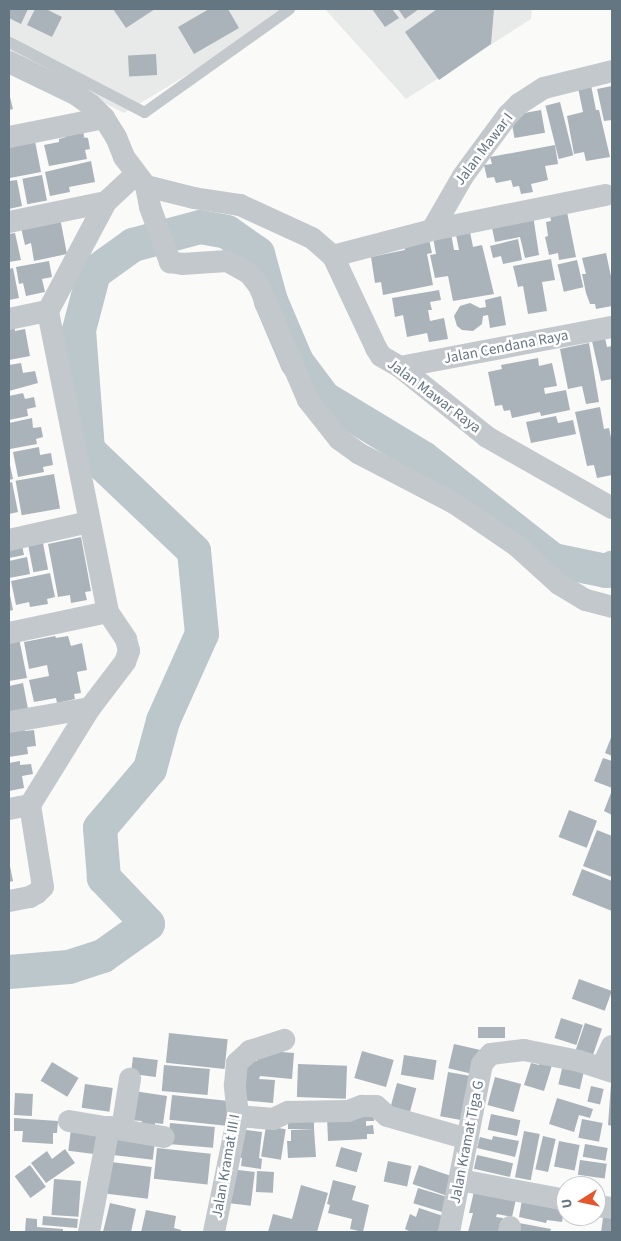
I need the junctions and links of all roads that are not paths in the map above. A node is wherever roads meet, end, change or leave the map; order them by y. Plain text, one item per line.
1 (289, 9) edge
2 (9, 42) edge
3 (9, 62) edge
4 (612, 71) edge
5 (104, 118) junction
6 (9, 137) edge
7 (144, 189) junction
8 (605, 196) dead end
9 (106, 202) junction
10 (9, 222) edge
11 (432, 230) junction
12 (333, 256) junction
13 (48, 311) junction
14 (9, 318) edge
15 (612, 327) edge
16 (400, 367) junction
17 (612, 508) edge
18 (89, 522) junction
19 (9, 540) edge
20 (612, 607) edge
21 (108, 612) junction
22 (9, 633) edge
23 (90, 708) junction
24 (9, 722) edge
25 (19, 807) edge
26 (9, 901) edge
27 (284, 1040) dead end
28 (612, 1046) edge
29 (607, 1069) edge
30 (130, 1079) dead end
31 (238, 1116) junction
32 (69, 1121) dead end
33 (115, 1128) junction
34 (164, 1136) dead end
35 (468, 1138) junction
36 (460, 1180) junction
37 (556, 1198) edge
38 (89, 1232) edge
39 (214, 1232) edge
40 (449, 1232) edge

1 - 2 lane
3 - 5 street
4 - 11 street, Jalan Mawar I
5 - 6 street
5 - 7 street
7 - 9 street
7 - 12 street, Jalan Mawar Raya
7 - 20 street
8 - 11 street
9 - 10 street
9 - 13 street
11 - 12 street
12 - 16 street, Jalan Mawar Raya
13 - 14 street
13 - 18 street
15 - 16 street, Jalan Cendana Raya
16 - 17 street, Jalan Mawar Raya
18 - 19 street
18 - 21 street
21 - 22 street
21 - 23 street
23 - 24 street
23 - 25 street
25 - 26 street
27 - 31 street, Jalan Kramat III I
28 - 29 street
29 - 35 street, Jalan Kramat Tiga G
30 - 33 street
31 - 35 street
31 - 39 street, Jalan Kramat III I
32 - 33 street
33 - 34 street
33 - 38 street
35 - 36 street, Jalan Kramat Tiga G
36 - 37 street
36 - 40 street, Jalan Kramat Tiga G

